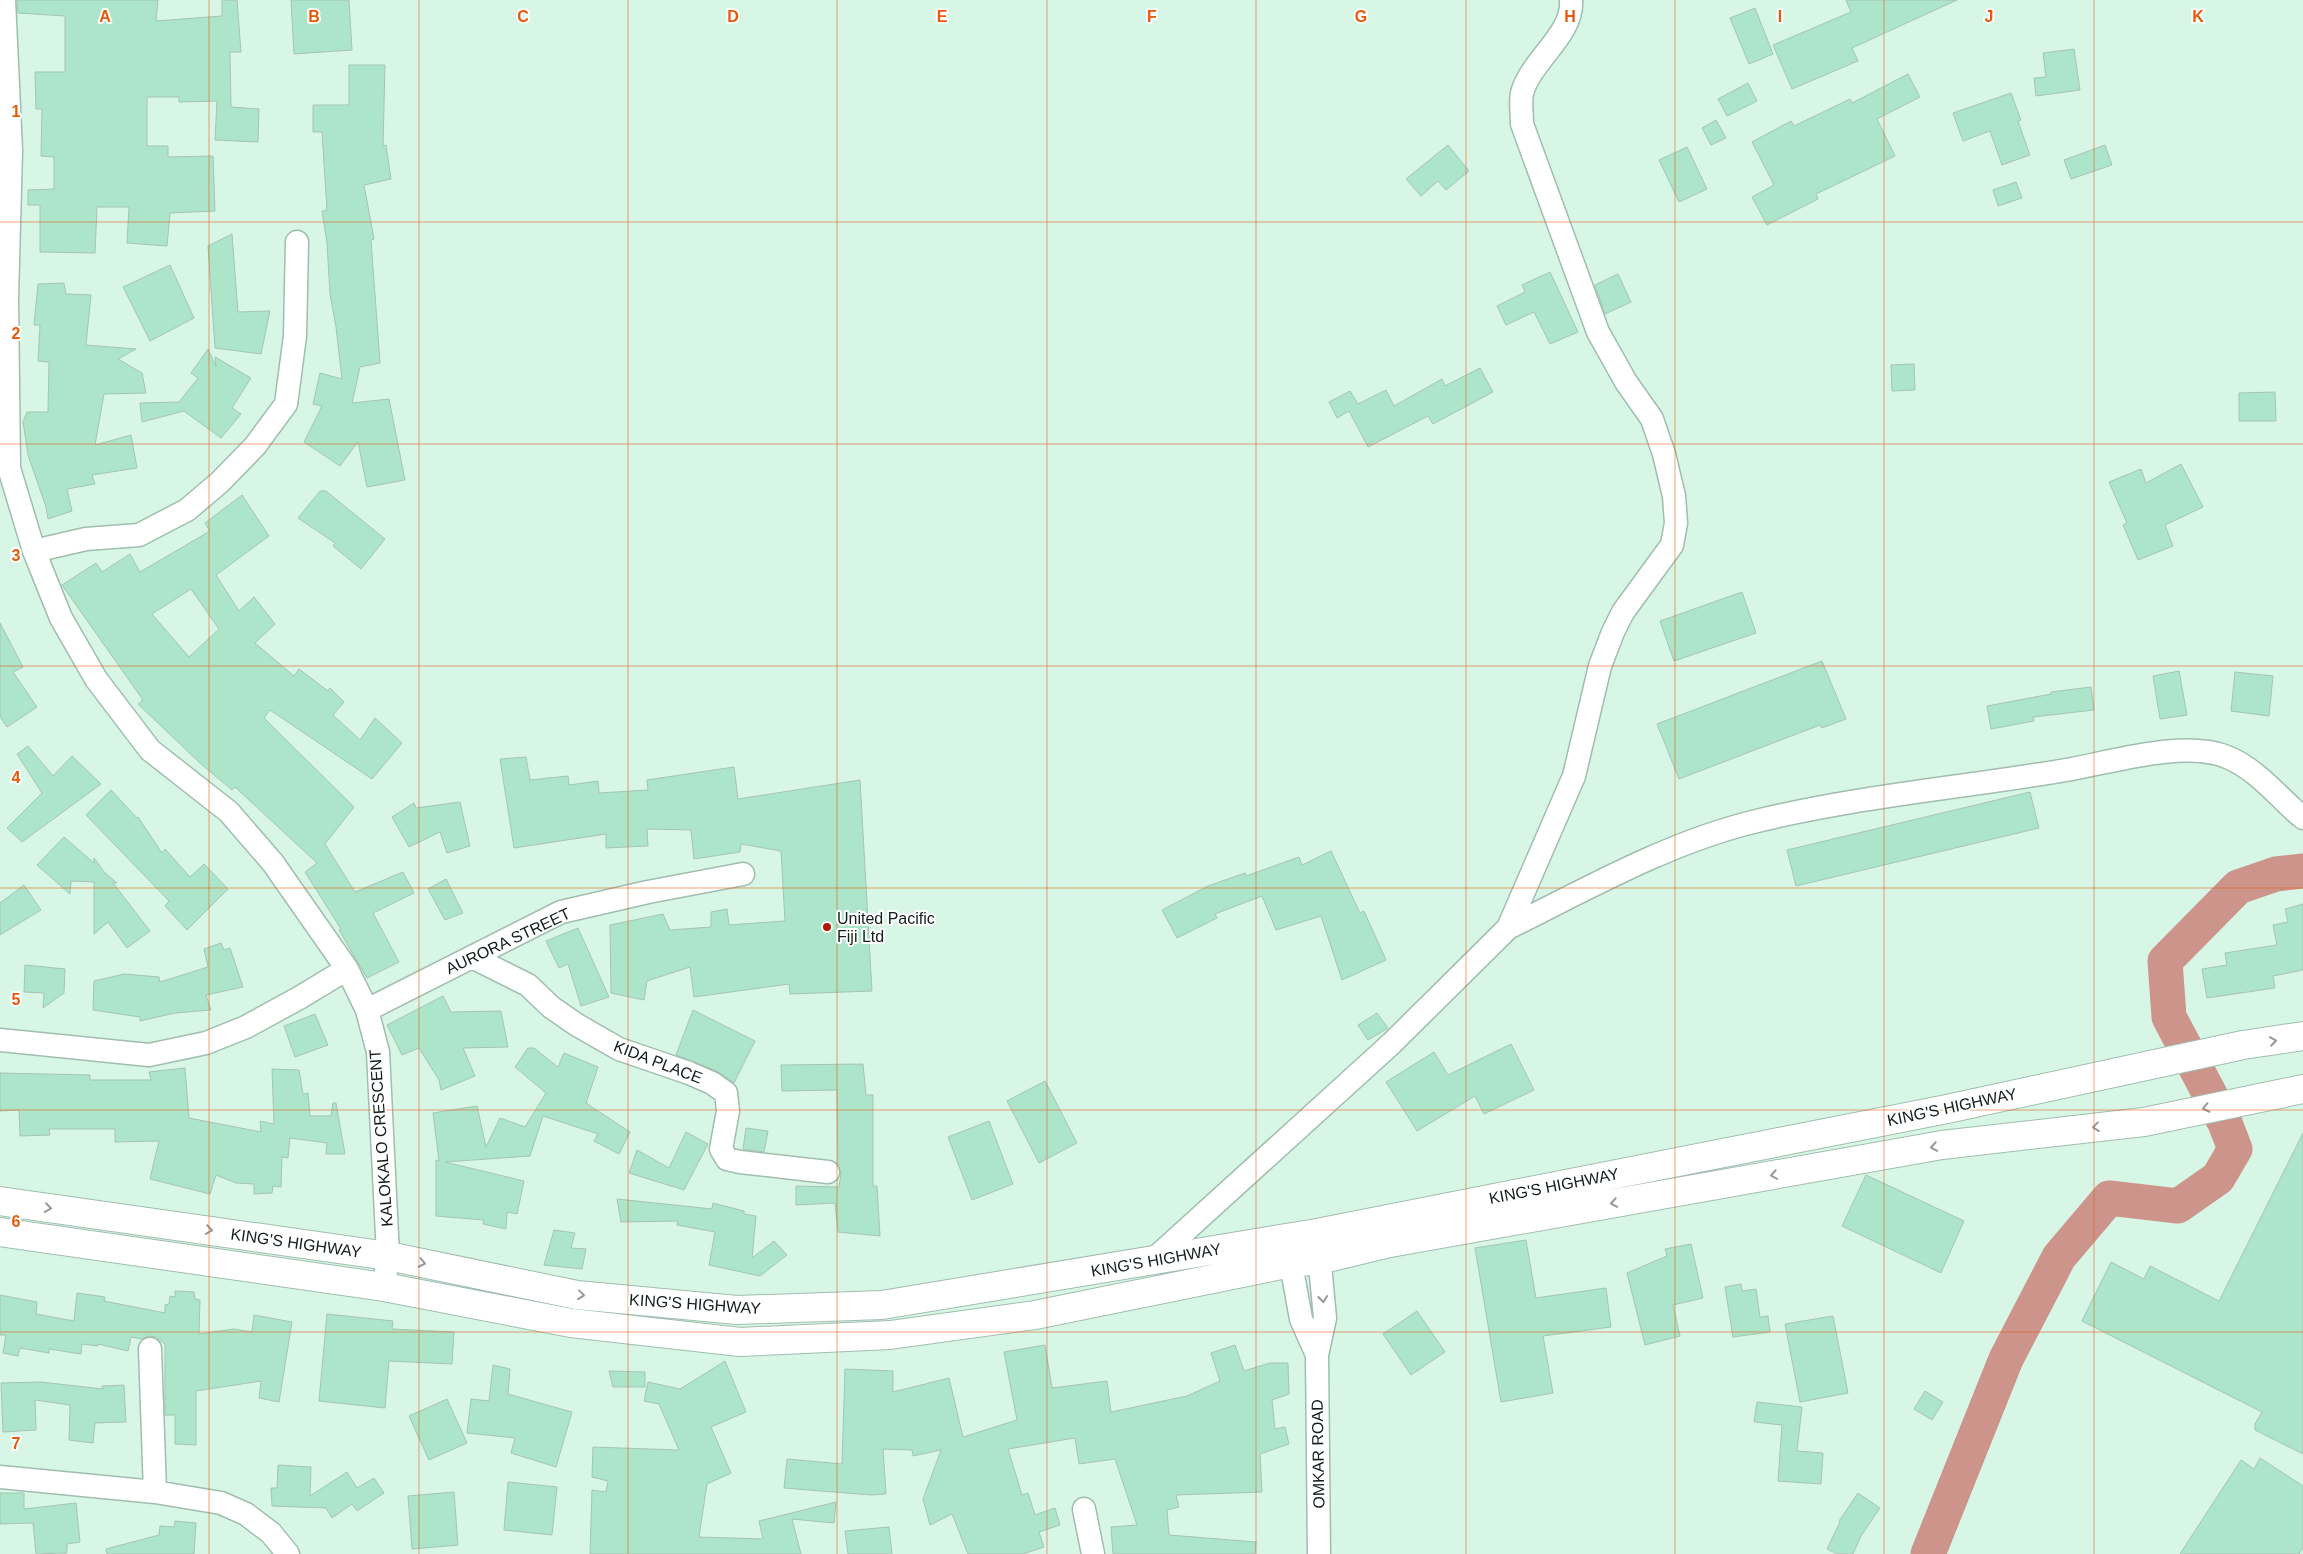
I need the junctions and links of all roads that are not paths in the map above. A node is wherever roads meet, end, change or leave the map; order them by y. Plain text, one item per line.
1 (4, 0) edge
2 (1571, 0) edge
3 (6, 151) edge
4 (297, 242) dead end
5 (4, 470) edge
6 (34, 551) junction
7 (2303, 818) edge
8 (743, 874) dead end
9 (1508, 928) junction
10 (472, 957) junction
11 (347, 969) junction
12 (367, 1010) junction
13 (2303, 1036) edge
14 (0, 1040) edge
15 (2303, 1089) edge
16 (828, 1172) dead end
17 (0, 1201) edge
18 (0, 1232) edge
19 (1317, 1233) junction
20 (1289, 1250) junction
21 (388, 1256) junction
22 (1319, 1260) junction
23 (1152, 1261) junction
24 (384, 1287) junction
25 (150, 1349) dead end
26 (1317, 1354) junction
27 (0, 1476) edge
28 (155, 1492) junction
29 (1084, 1509) dead end
30 (288, 1554) edge
31 (1093, 1554) edge
32 (1319, 1554) edge

1 - 3 street, KALOKALO CRESCENT
2 - 9 street
3 - 5 street, KALOKALO CRESCENT
4 - 6 street
5 - 6 street, KALOKALO CRESCENT
6 - 11 street, KALOKALO CRESCENT
7 - 9 street
8 - 10 street, AURORA STREET
9 - 23 street
10 - 12 street, AURORA STREET
10 - 16 street, KIDA PLACE
11 - 12 street, KALOKALO CRESCENT
11 - 14 street
12 - 21 street, KALOKALO CRESCENT
19 -> 13 highway, KING'S HIGHWAY
15 -> 22 highway, KING'S HIGHWAY
17 -> 21 highway, KING'S HIGHWAY
18 - 24 highway, KING'S HIGHWAY
19 - 20 highway, KING'S HIGHWAY
19 - 22 street, OMKAR ROAD
20 - 22 highway, KING'S HIGHWAY
20 - 23 highway, KING'S HIGHWAY
20 - 24 highway, KING'S HIGHWAY
20 - 26 street, OMKAR ROAD
21 -> 23 highway, KING'S HIGHWAY
21 - 24 street, KALOKALO CRESCENT
22 -> 26 street, OMKAR ROAD
25 - 28 street
26 - 32 street, OMKAR ROAD
27 - 28 street
28 - 30 street
29 - 31 street

